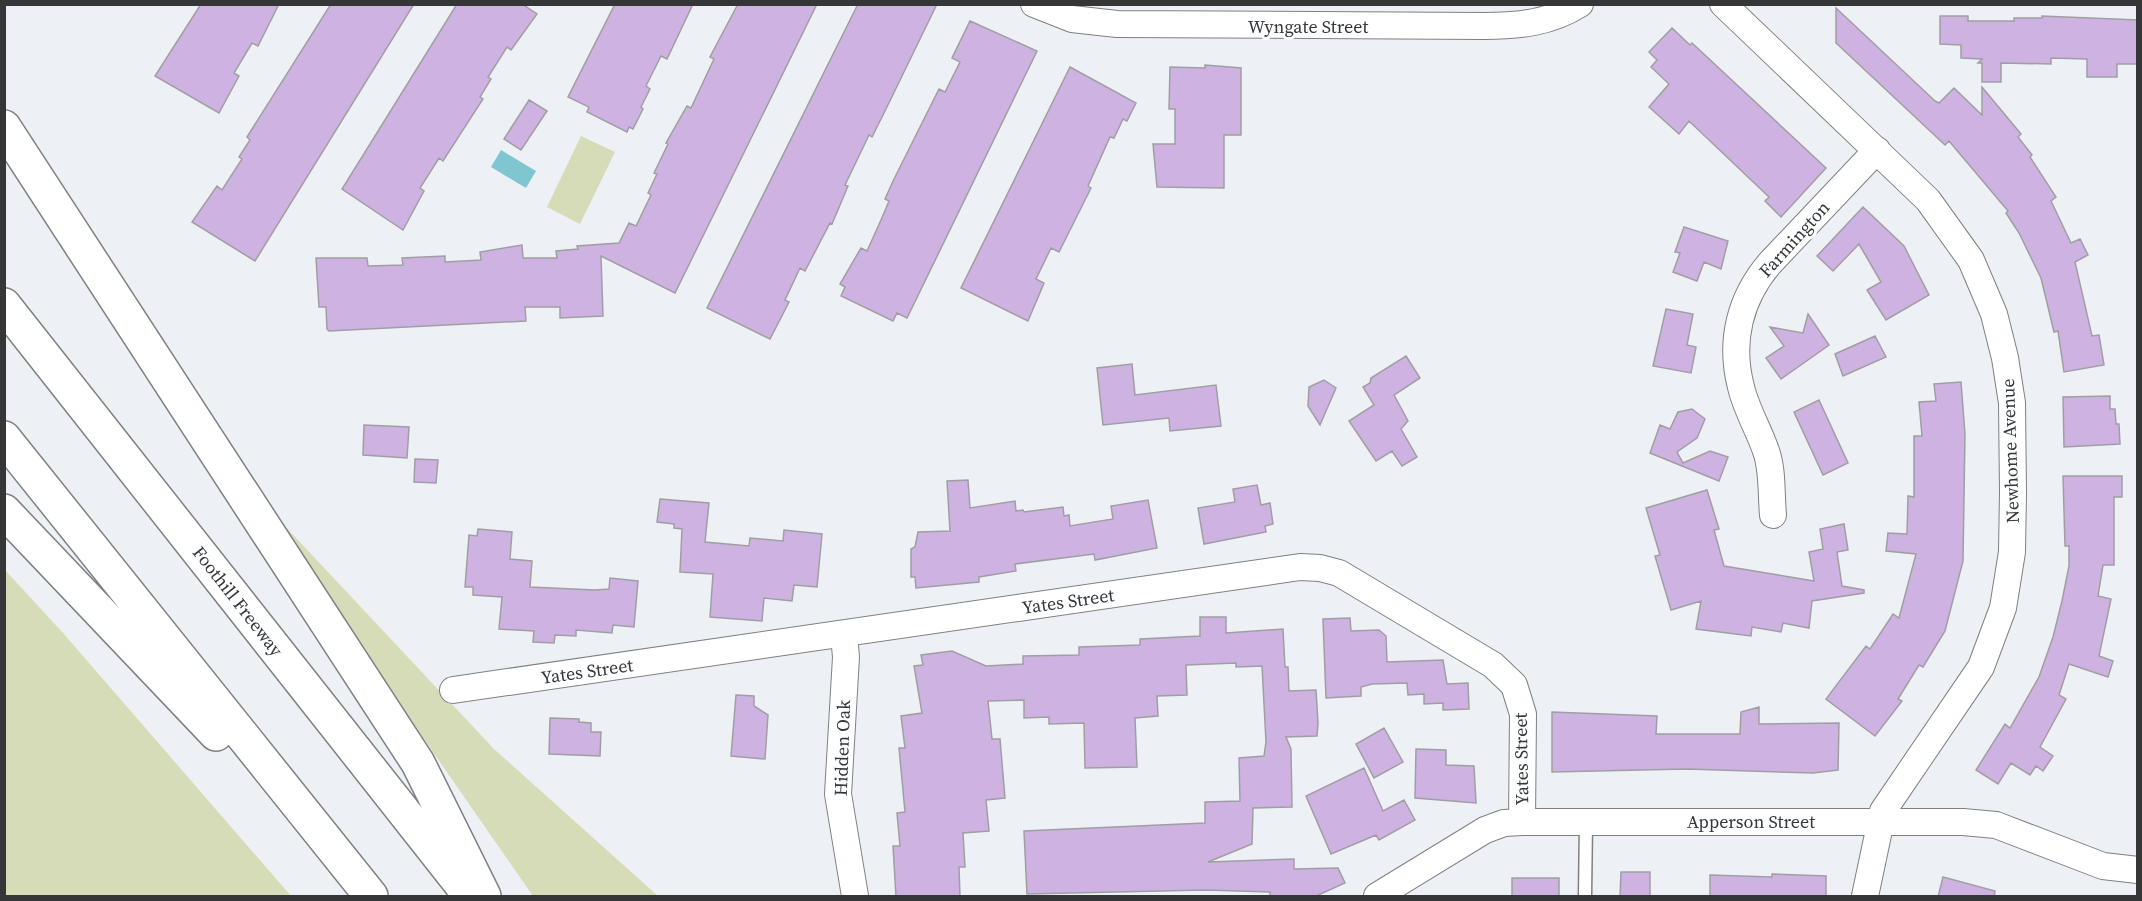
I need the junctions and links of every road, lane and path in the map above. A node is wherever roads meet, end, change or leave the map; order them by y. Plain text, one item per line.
1 (1034, 4) edge
2 (1580, 4) edge
3 (1723, 4) edge
4 (4, 127) edge
5 (1877, 150) junction
6 (4, 305) edge
7 (4, 438) edge
8 (4, 511) edge
9 (1773, 515) dead end
10 (844, 635) junction
11 (453, 690) dead end
12 (1881, 821) junction
13 (1522, 822) junction
14 (1586, 822) junction
15 (2138, 870) edge
16 (362, 897) edge
17 (371, 897) edge
18 (471, 897) edge
19 (484, 897) edge
20 (855, 897) edge
21 (1377, 897) edge
22 (1585, 897) edge
23 (1865, 897) edge

1 - 2 street, Wyngate Street
3 - 5 street, Newhome Avenue
4 - 19 highway
5 - 9 street, Farmington
5 - 12 street, Newhome Avenue
6 - 18 highway, Foothill Freeway
7 - 17 highway
8 - 16 highway
10 - 11 street, Yates Street
10 - 13 street, Yates Street
10 - 20 street, Hidden Oak
12 - 14 street, Apperson Street
12 - 15 street, Apperson Street
12 - 23 street, Newhome Avenue
13 - 14 street, Apperson Street
13 - 21 street, Apperson Street
14 - 22 lane

